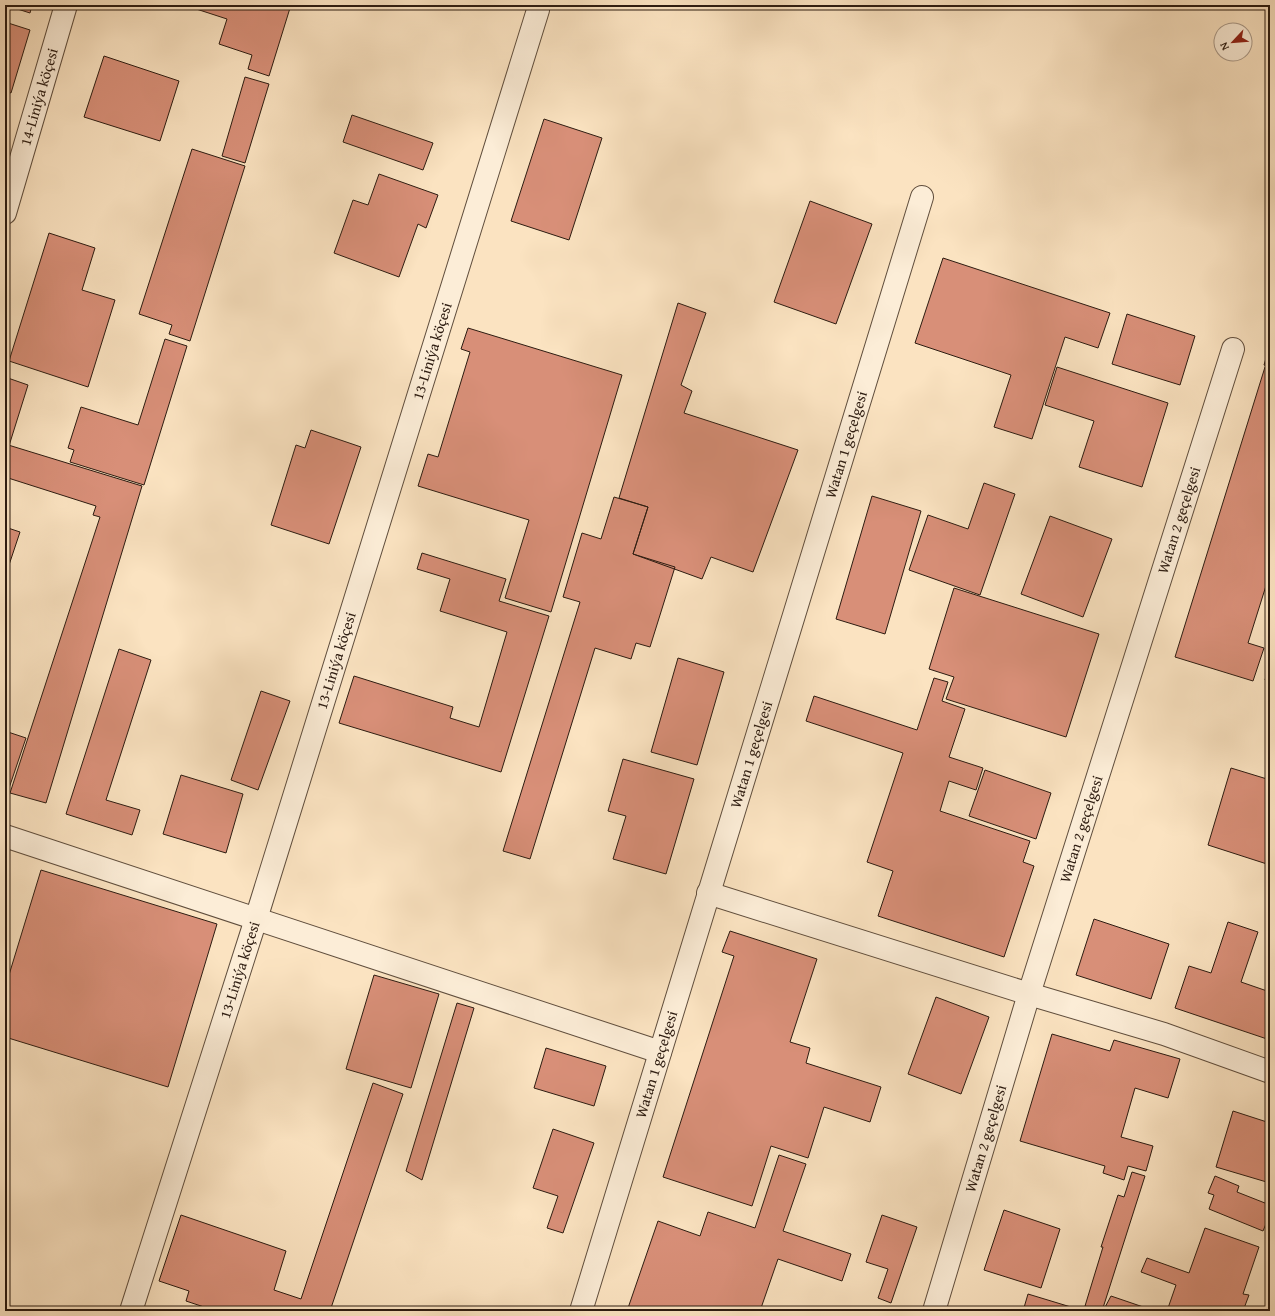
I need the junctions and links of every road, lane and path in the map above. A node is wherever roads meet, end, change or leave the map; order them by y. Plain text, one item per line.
1 (66, 5) edge
2 (538, 10) dead end
3 (922, 197) dead end
4 (5, 213) edge
5 (1233, 349) dead end
6 (5, 836) edge
7 (708, 893) junction
8 (256, 919) junction
9 (1029, 994) junction
10 (660, 1052) junction
11 (1270, 1072) edge
12 (131, 1311) edge
13 (581, 1311) edge
14 (934, 1311) edge

1 - 4 street, 14-Liniýa köçesi
2 - 8 street, 13-Liniýa köçesi
3 - 7 street, Watan 1 geçelgesi
5 - 9 street, Watan 2 geçelgesi
6 - 8 street
7 - 9 street
7 - 10 street, Watan 1 geçelgesi
8 - 10 street
8 - 12 street, 13-Liniýa köçesi
9 - 11 street
9 - 14 street, Watan 2 geçelgesi
10 - 13 street, Watan 1 geçelgesi

